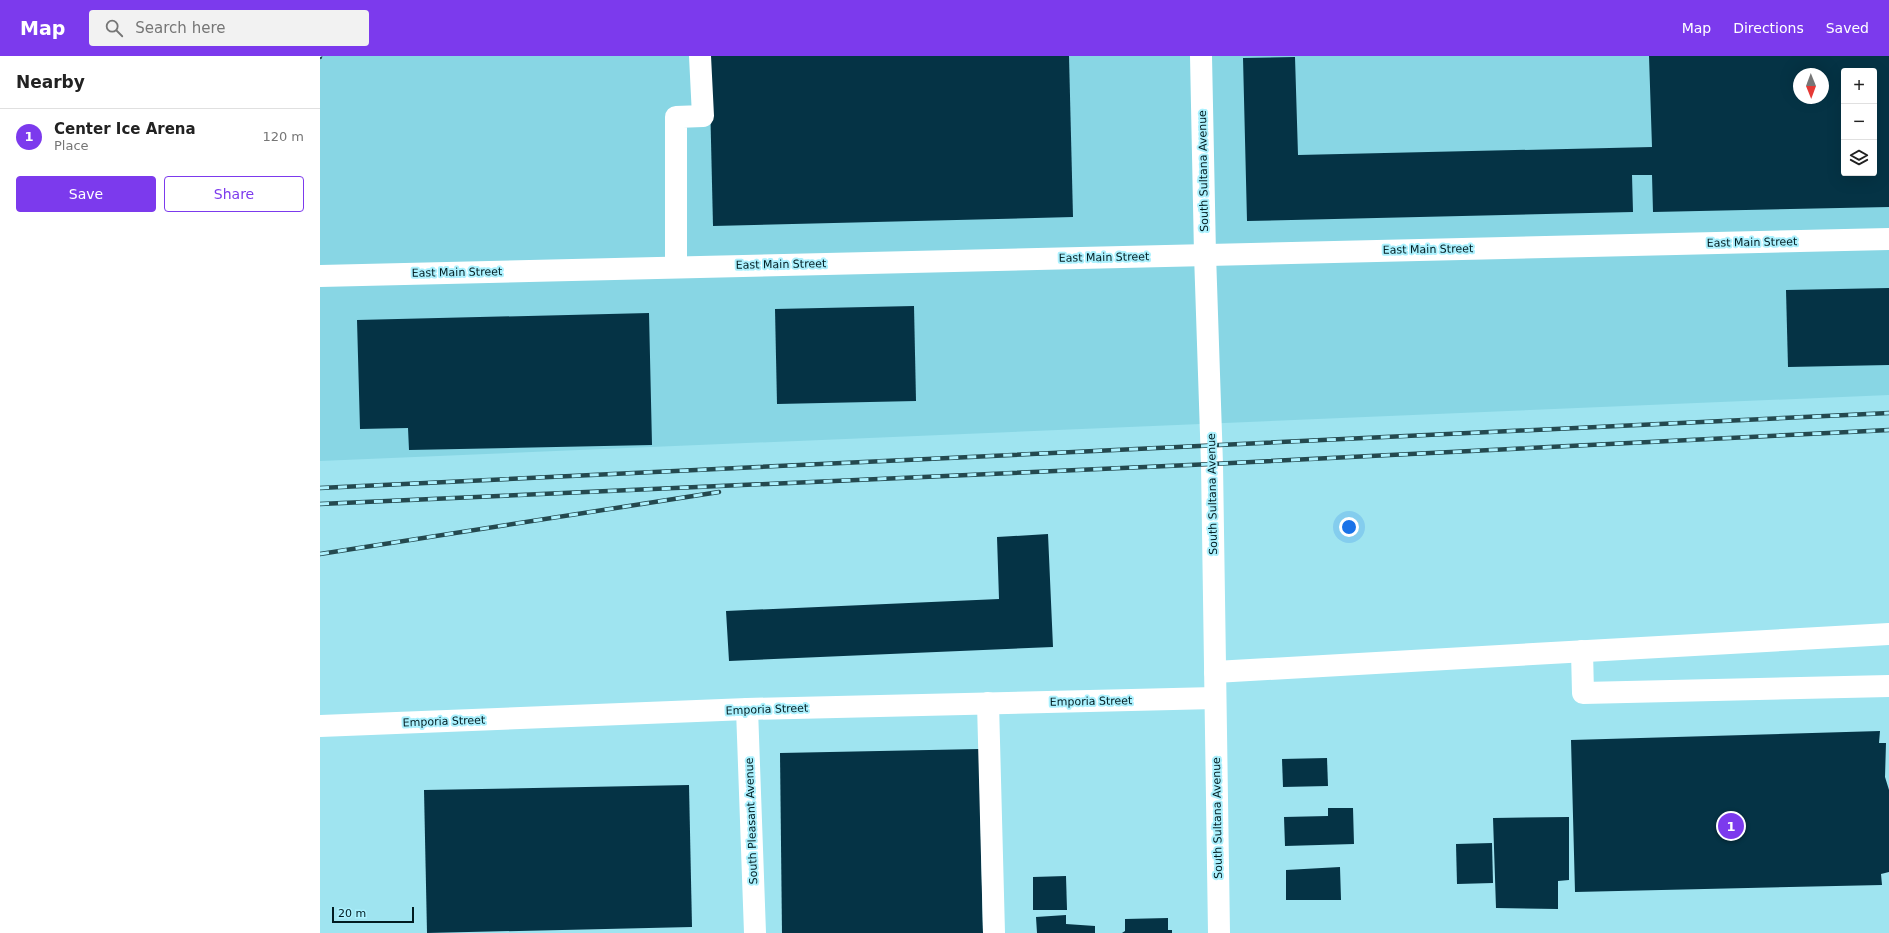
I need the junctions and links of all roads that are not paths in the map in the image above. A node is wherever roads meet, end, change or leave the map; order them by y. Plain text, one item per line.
1 (700, 56) edge
2 (1201, 56) edge
3 (1889, 239) edge
4 (1205, 254) junction
5 (676, 267) junction
6 (320, 276) edge
7 (1889, 634) edge
8 (1582, 651) junction
9 (1215, 672) junction
10 (1889, 686) edge
11 (1215, 698) junction
12 (988, 703) junction
13 (747, 709) junction
14 (320, 726) edge
15 (756, 933) edge
16 (994, 933) edge
17 (1219, 933) edge

1 - 5 street
2 - 4 street, South Sultana Avenue
3 - 4 street, East Main Street
4 - 5 street, East Main Street
4 - 9 street, South Sultana Avenue
5 - 6 street, East Main Street
7 - 8 street
8 - 9 street
8 - 10 street
9 - 11 street, South Sultana Avenue
11 - 12 street, Emporia Street
11 - 17 street, South Sultana Avenue
12 - 13 street, Emporia Street
12 - 16 street
13 - 14 street, Emporia Street
13 - 15 street, South Pleasant Avenue

